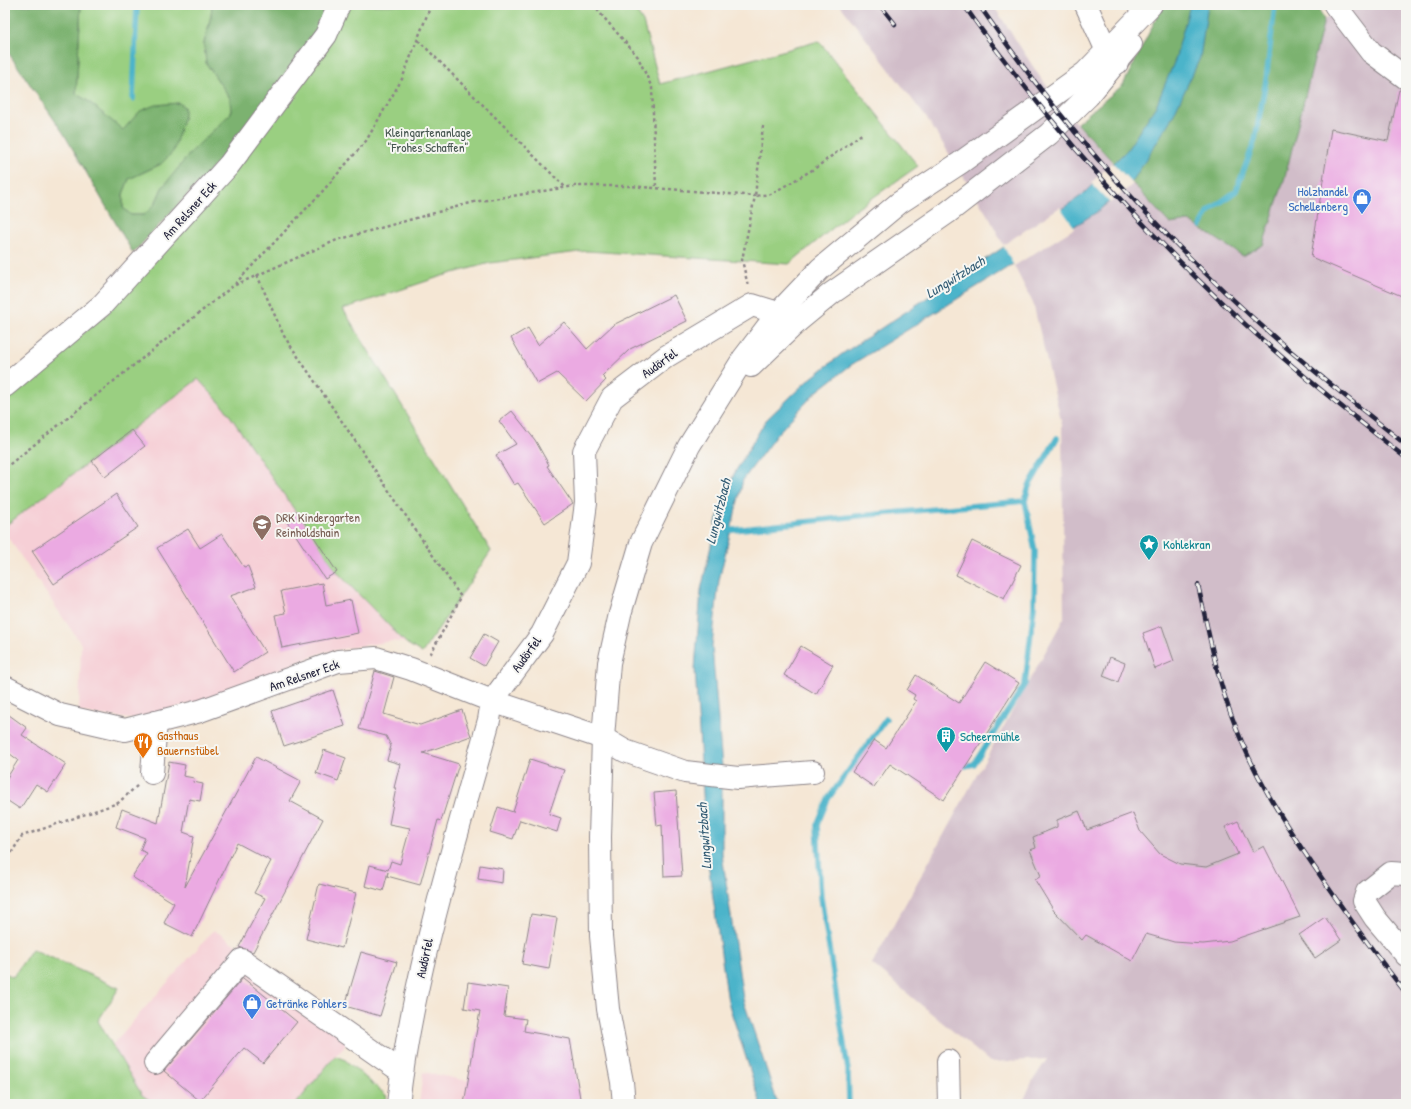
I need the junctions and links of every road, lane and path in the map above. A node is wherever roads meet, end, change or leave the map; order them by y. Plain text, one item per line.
1 (339, 5) edge
2 (431, 5) edge
3 (594, 5) edge
4 (1086, 5) edge
5 (1152, 5) edge
6 (1335, 5) edge
7 (418, 40) junction
8 (1112, 57) junction
9 (1406, 78) edge
10 (762, 126) dead end
11 (863, 133) dead end
12 (566, 188) junction
13 (656, 188) junction
14 (755, 196) junction
15 (257, 275) junction
16 (233, 286) junction
17 (752, 305) junction
18 (778, 313) junction
19 (5, 386) edge
20 (713, 408) junction
21 (5, 468) edge
22 (421, 673) junction
23 (5, 687) edge
24 (492, 701) junction
25 (156, 722) junction
26 (603, 738) junction
27 (813, 772) dead end
28 (152, 773) joint
29 (5, 863) edge
30 (1406, 874) edge
31 (1406, 955) edge
32 (948, 1061) dead end
33 (156, 1063) dead end
34 (402, 1072) junction
35 (398, 1104) edge
36 (624, 1104) edge
37 (949, 1104) edge

1 - 19 main road, Am Relsner Eck
2 - 7 path
3 - 13 path
4 - 8 main road
5 - 8 main road
6 - 9 main road
7 - 12 path
7 - 16 path
8 - 18 main road
8 - 20 main road
10 - 14 path
11 - 14 path
12 - 13 path
12 - 15 path
13 - 14 path
14 - 17 path
15 - 16 path
15 - 22 path
16 - 21 path
17 - 18 main road
17 - 24 main road, Audörfel
18 - 20 main road
20 - 26 main road
22 - 24 main road, Am Relsner Eck
22 - 25 main road, Am Relsner Eck
23 - 25 main road, Am Relsner Eck
24 - 26 main road, Am Relsner Eck
24 - 34 main road, Audörfel
25 - 28 main road
26 - 27 main road, Am Relsner Eck
26 - 36 main road
28 - 29 path
30 - 31 main road
32 - 37 main road
33 - 34 main road
34 - 35 main road, Audörfel

